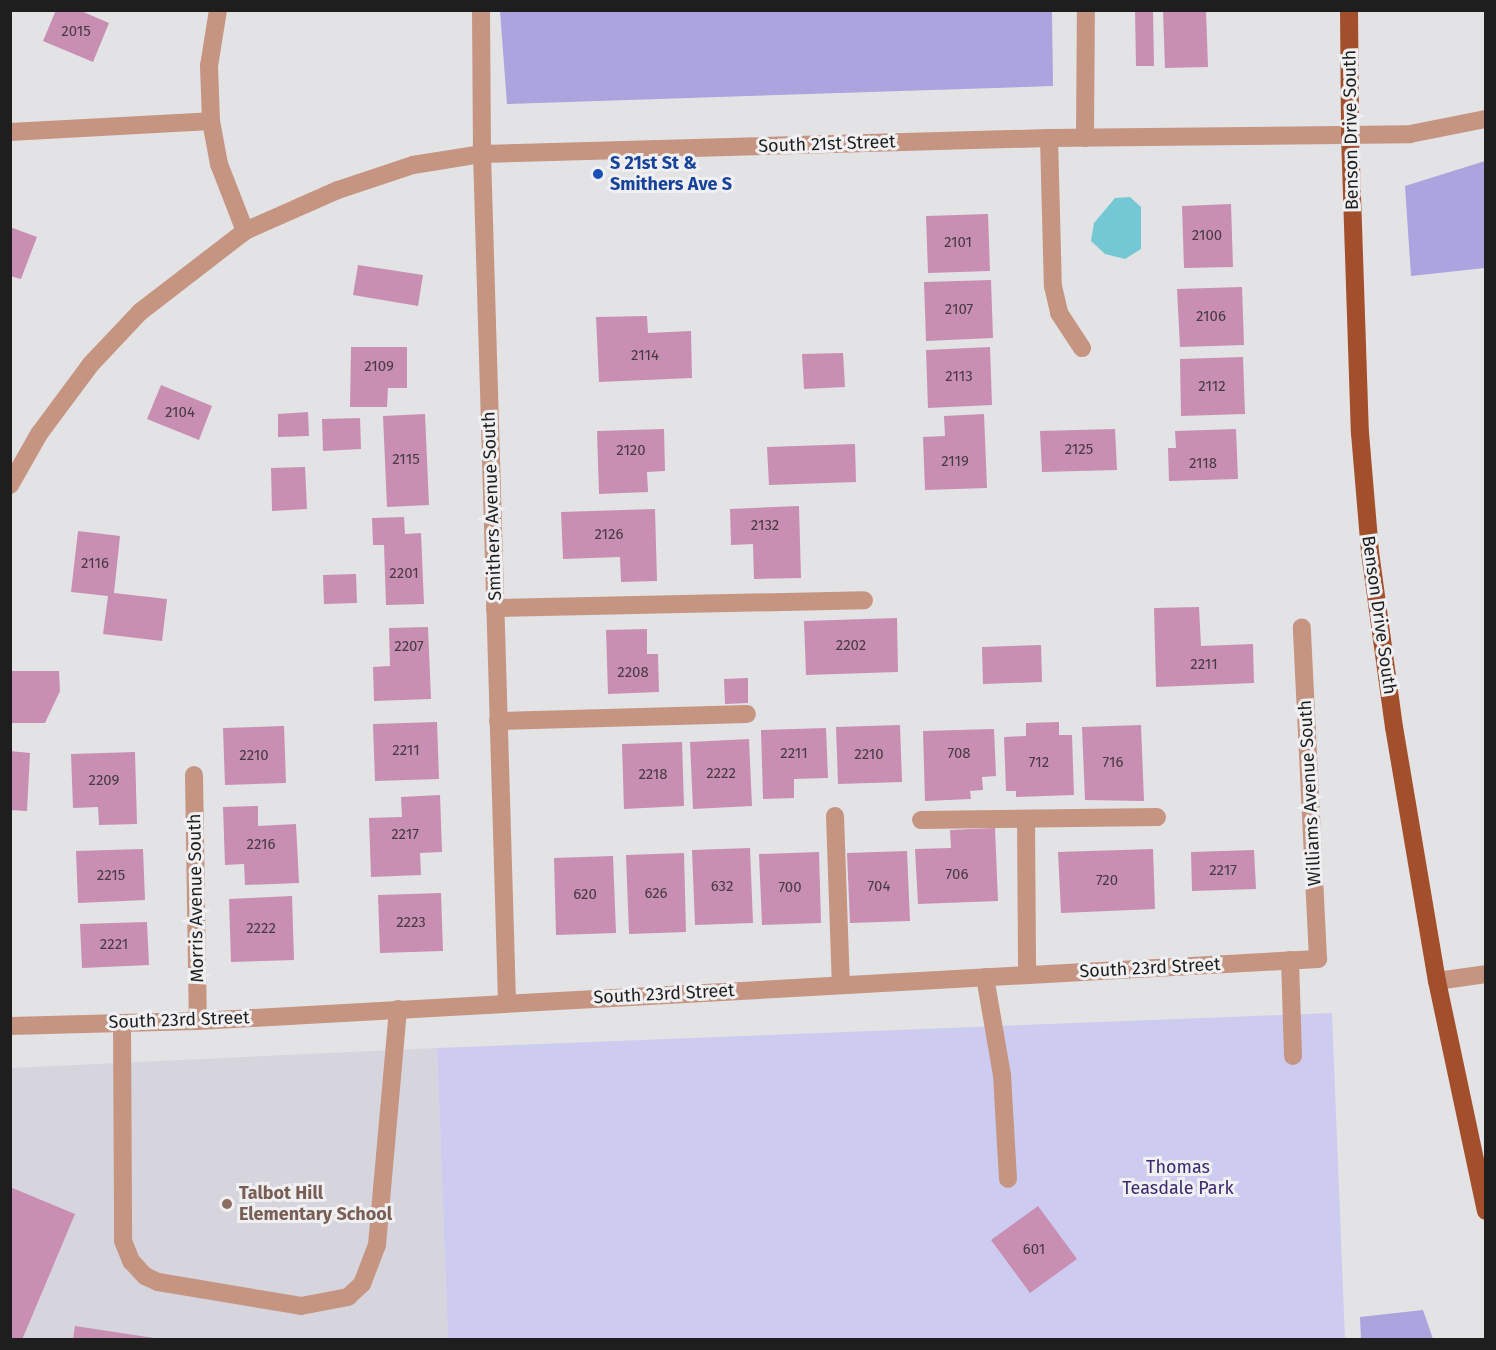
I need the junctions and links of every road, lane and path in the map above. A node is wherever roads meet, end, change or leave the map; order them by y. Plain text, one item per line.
1 (218, 10) edge
2 (480, 10) edge
3 (1086, 10) edge
4 (1349, 10) edge
5 (1485, 119) edge
6 (211, 121) junction
7 (10, 132) edge
8 (1350, 135) junction
9 (1048, 138) junction
10 (1086, 138) junction
11 (482, 154) junction
12 (245, 231) junction
13 (1082, 348) dead end
14 (10, 484) edge
15 (864, 600) dead end
16 (495, 608) junction
17 (1302, 627) dead end
18 (747, 714) dead end
19 (498, 722) junction
20 (194, 775) dead end
21 (835, 816) dead end
22 (1157, 817) dead end
23 (1026, 819) junction
24 (921, 820) dead end
25 (1318, 959) joint
26 (1290, 960) junction
27 (1027, 974) junction
28 (1485, 974) edge
29 (986, 977) junction
30 (1437, 981) junction
31 (841, 984) junction
32 (507, 1002) junction
33 (398, 1009) junction
34 (198, 1020) junction
35 (122, 1023) junction
36 (10, 1026) edge
37 (1293, 1056) dead end
38 (1008, 1179) dead end
39 (1485, 1210) edge

1 - 6 street
2 - 11 street, Smithers Avenue South
3 - 10 street
4 - 8 main road, Benson Drive South
5 - 8 street, South 21st Street
6 - 7 street
6 - 12 street
8 - 10 street, South 21st Street
8 - 30 main road, Benson Drive South
9 - 10 street, South 21st Street
9 - 11 street, South 21st Street
9 - 13 street
11 - 12 street, South 21st Street
11 - 16 street, Smithers Avenue South
12 - 14 street, South 21st Street
15 - 16 street
16 - 19 street, Smithers Avenue South
17 - 25 street, Williams Avenue South
18 - 19 street
19 - 32 street, Smithers Avenue South
20 - 34 street, Morris Avenue South
21 - 31 street
22 - 23 street
23 - 24 street
23 - 27 street
25 - 26 street, South 23rd Street
26 - 27 street, South 23rd Street
26 - 37 street
27 - 29 street, South 23rd Street
28 - 30 street
29 - 31 street, South 23rd Street
29 - 38 street
30 - 39 main road, Benson Drive South
31 - 32 street, South 23rd Street
32 - 33 street, South 23rd Street
33 - 34 street, South 23rd Street
33 - 35 street
34 - 35 street, South 23rd Street
35 - 36 street, South 23rd Street

